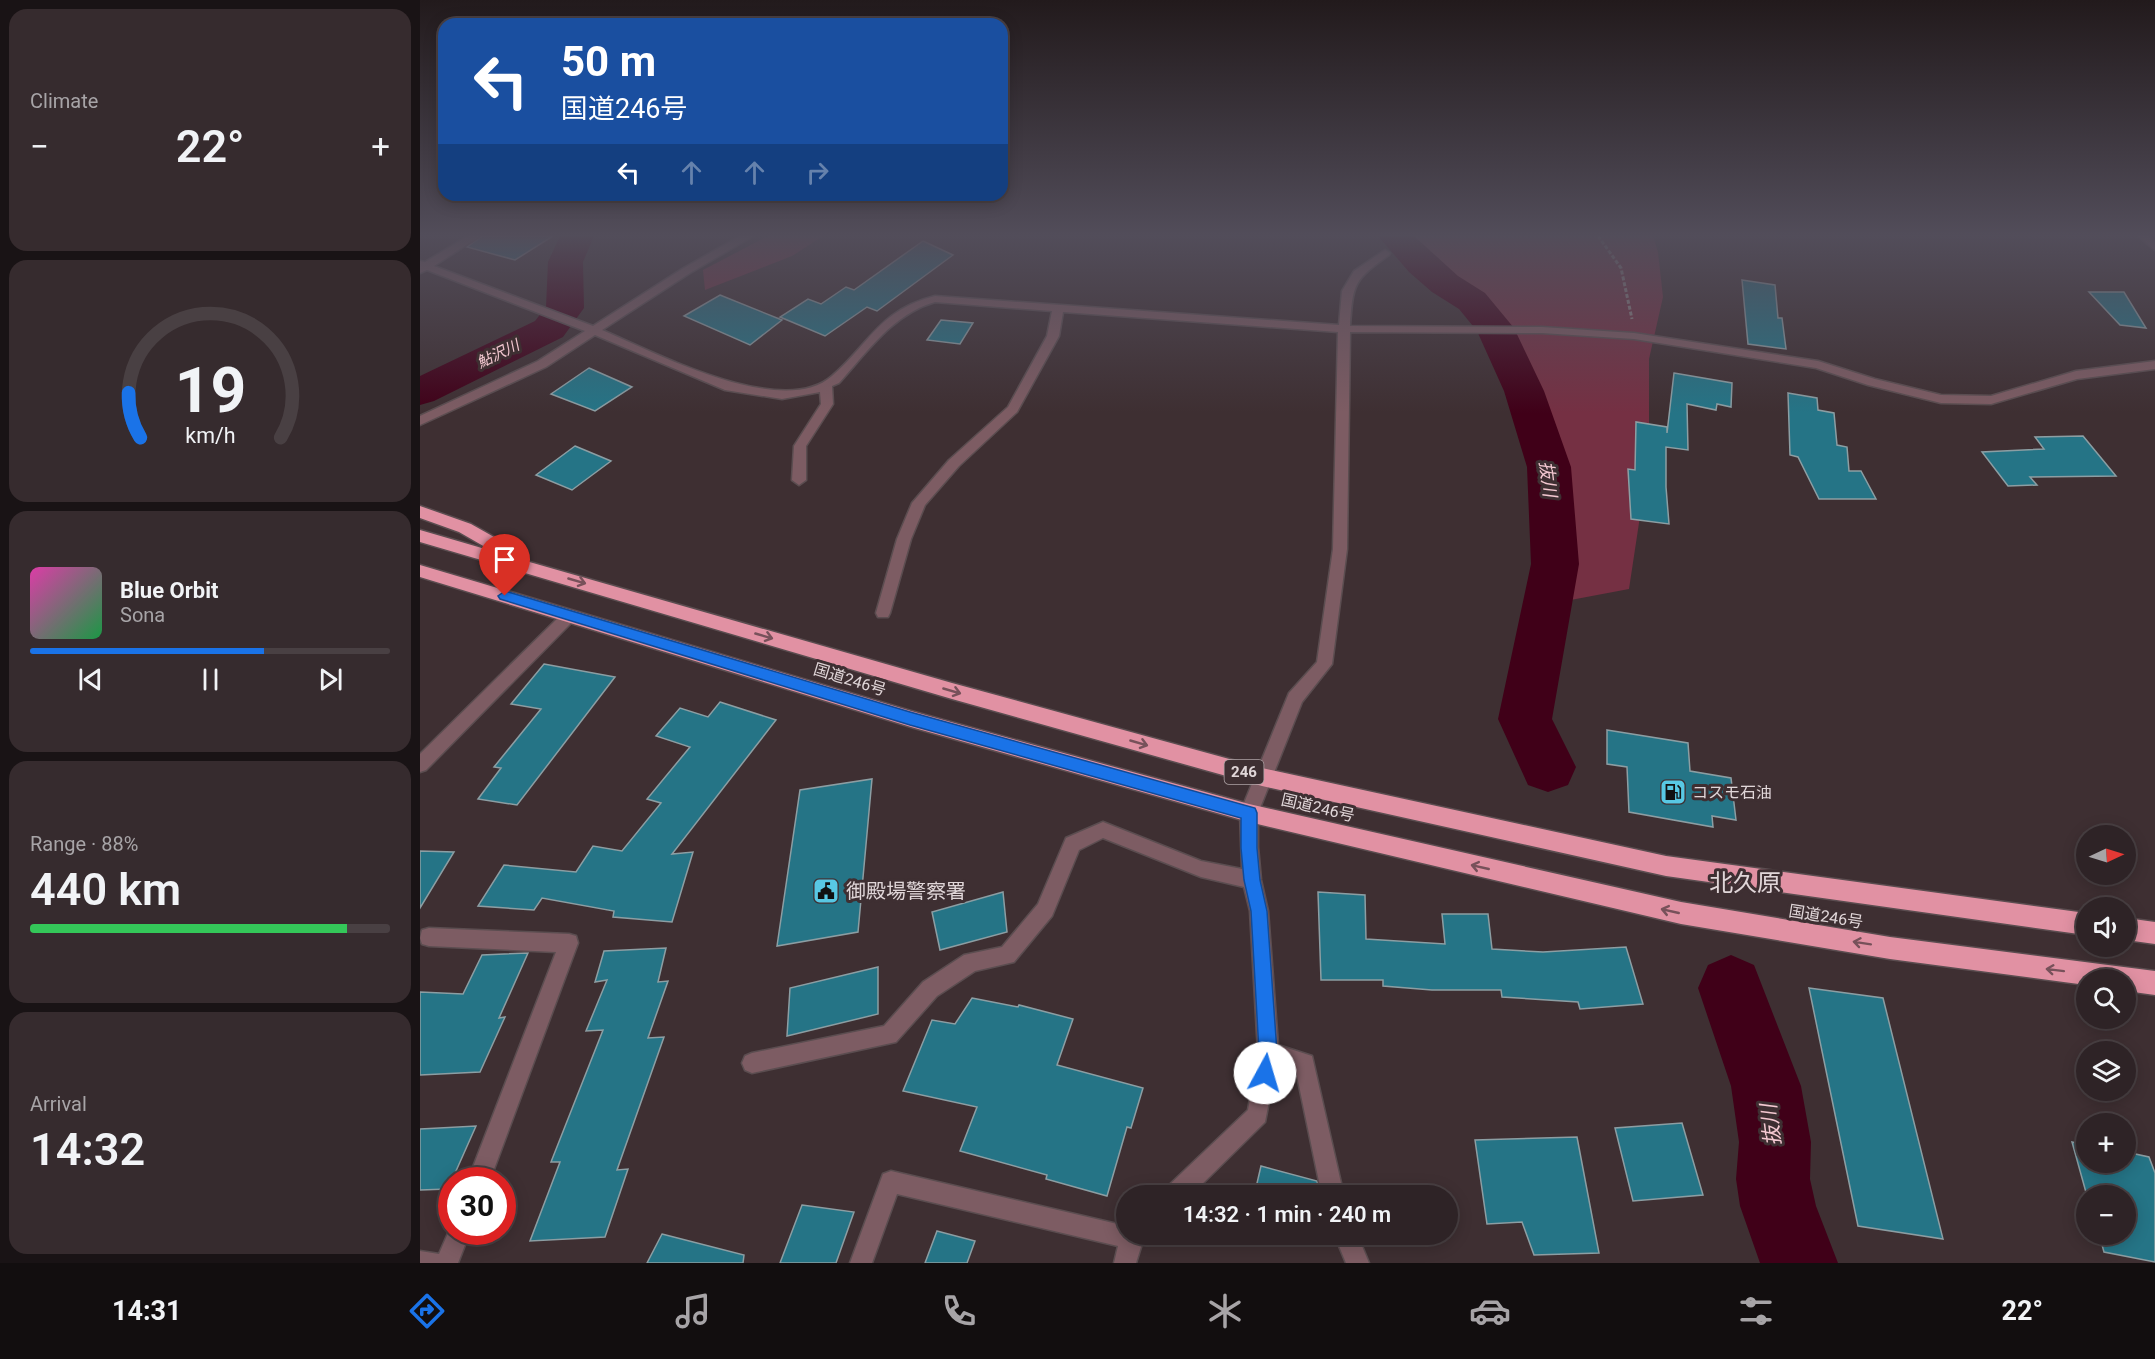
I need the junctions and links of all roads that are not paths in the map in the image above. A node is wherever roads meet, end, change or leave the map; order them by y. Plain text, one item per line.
1 (499, 295) edge
2 (649, 295) edge
3 (1347, 295) edge
4 (1058, 308) junction
5 (1344, 329) junction
6 (595, 331) junction
7 (2155, 365) edge
8 (826, 385) junction
9 (420, 421) edge
10 (799, 480) dead end
11 (420, 512) edge
12 (420, 536) edge
13 (536, 569) junction
14 (420, 571) edge
15 (420, 585) edge
16 (505, 596) junction
17 (883, 613) dead end
18 (569, 616) junction
19 (420, 765) edge
20 (1262, 777) junction
21 (1249, 813) junction
22 (1252, 880) junction
23 (2076, 923) edge
24 (2136, 930) edge
25 (2155, 933) edge
26 (429, 937) dead end
27 (2155, 983) edge
28 (1268, 1052) junction
29 (752, 1063) dead end
30 (484, 1167) edge
31 (1185, 1185) edge
32 (1331, 1185) edge
33 (1116, 1232) edge
34 (454, 1245) edge
35 (1130, 1245) edge
36 (1350, 1245) edge
37 (420, 1262) edge
38 (433, 1263) edge
39 (447, 1263) edge
40 (861, 1263) edge
41 (1125, 1263) edge
42 (1358, 1263) edge

1 - 6 street
2 - 6 street
3 - 5 street
4 - 5 street
4 - 8 street
4 - 17 street
5 - 7 street
5 - 20 street
6 - 8 street
6 - 9 street
8 - 10 street
11 - 13 highway, 246
12 - 13 highway, 国道246号 / 246
13 -> 20 highway, 国道246号 / 246
14 - 16 highway, 国道246号 / 246
15 - 16 highway, 246
16 - 18 highway, 国道246号 / 246
18 - 19 street
18 - 21 highway, 国道246号 / 246
20 - 21 street
20 - 23 highway, 国道246号 / 246
21 - 22 street
27 -> 21 highway, 国道246号 / 246
22 - 28 street
22 - 29 street
24 - 25 highway
26 - 30 street
28 - 31 street
28 - 32 street
33 - 40 street
34 - 39 street
35 - 41 street
36 - 42 street
37 - 38 street

